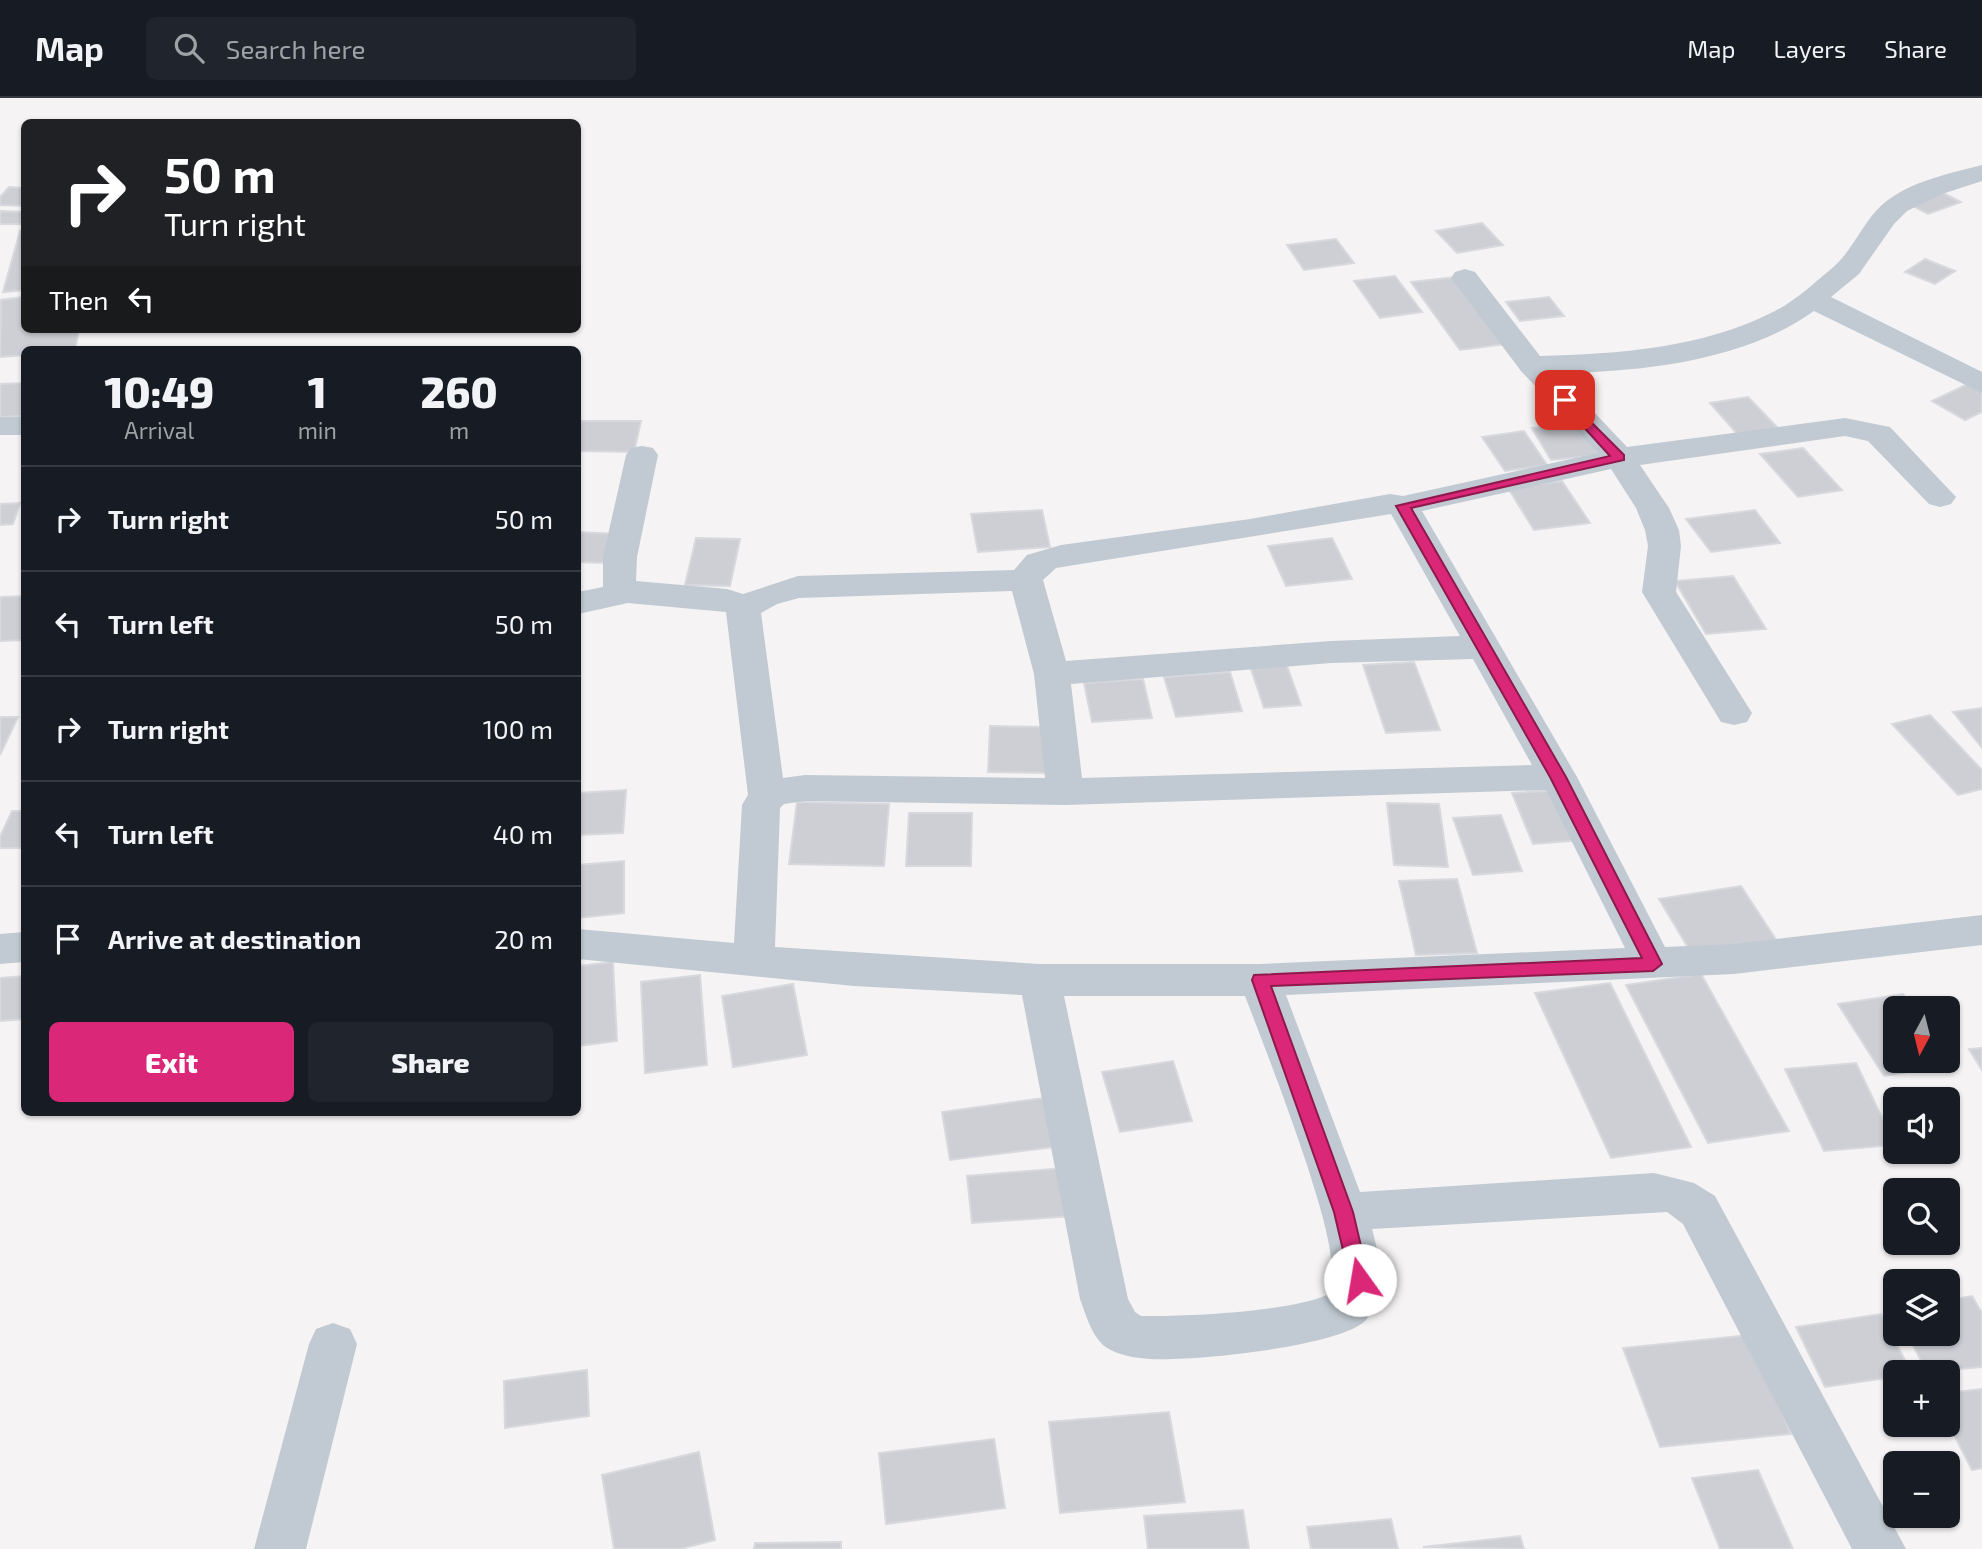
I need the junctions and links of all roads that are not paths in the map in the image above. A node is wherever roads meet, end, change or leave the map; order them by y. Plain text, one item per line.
1 (1982, 173) edge
2 (1465, 278) dead end
3 (1812, 299) junction
4 (1532, 365) junction
5 (1982, 384) edge
6 (0, 426) edge
7 (21, 426) edge
8 (642, 455) dead end
9 (1619, 458) junction
10 (1940, 497) dead end
11 (1403, 506) junction
12 (1026, 580) junction
13 (628, 592) junction
14 (581, 602) edge
15 (743, 609) junction
16 (1483, 647) junction
17 (1052, 674) junction
18 (1734, 713) dead end
19 (1558, 777) junction
20 (1065, 792) junction
21 (767, 796) junction
22 (1982, 930) edge
23 (581, 944) edge
24 (21, 947) edge
25 (0, 949) edge
26 (754, 961) junction
27 (1653, 964) junction
28 (1040, 980) junction
29 (1260, 980) junction
30 (1344, 1212) junction
31 (333, 1344) dead end
32 (279, 1549) edge
33 (1880, 1549) edge

1 - 3 street
2 - 4 street
3 - 4 street
3 - 5 street
4 - 9 street
6 - 7 street
8 - 13 street
9 - 10 street
9 - 11 street
9 - 18 street
11 - 12 street
11 - 16 street
12 - 15 street
12 - 17 street
13 - 14 street
13 - 15 street
15 - 21 street
16 - 17 street
16 - 19 street
17 - 20 street
19 - 20 street
19 - 27 street
20 - 21 street
21 - 26 street
22 - 27 street
23 - 26 street
24 - 25 street
26 - 28 street
27 - 29 street
28 - 29 street
28 - 30 street
29 - 30 street
30 - 33 street
31 - 32 street

